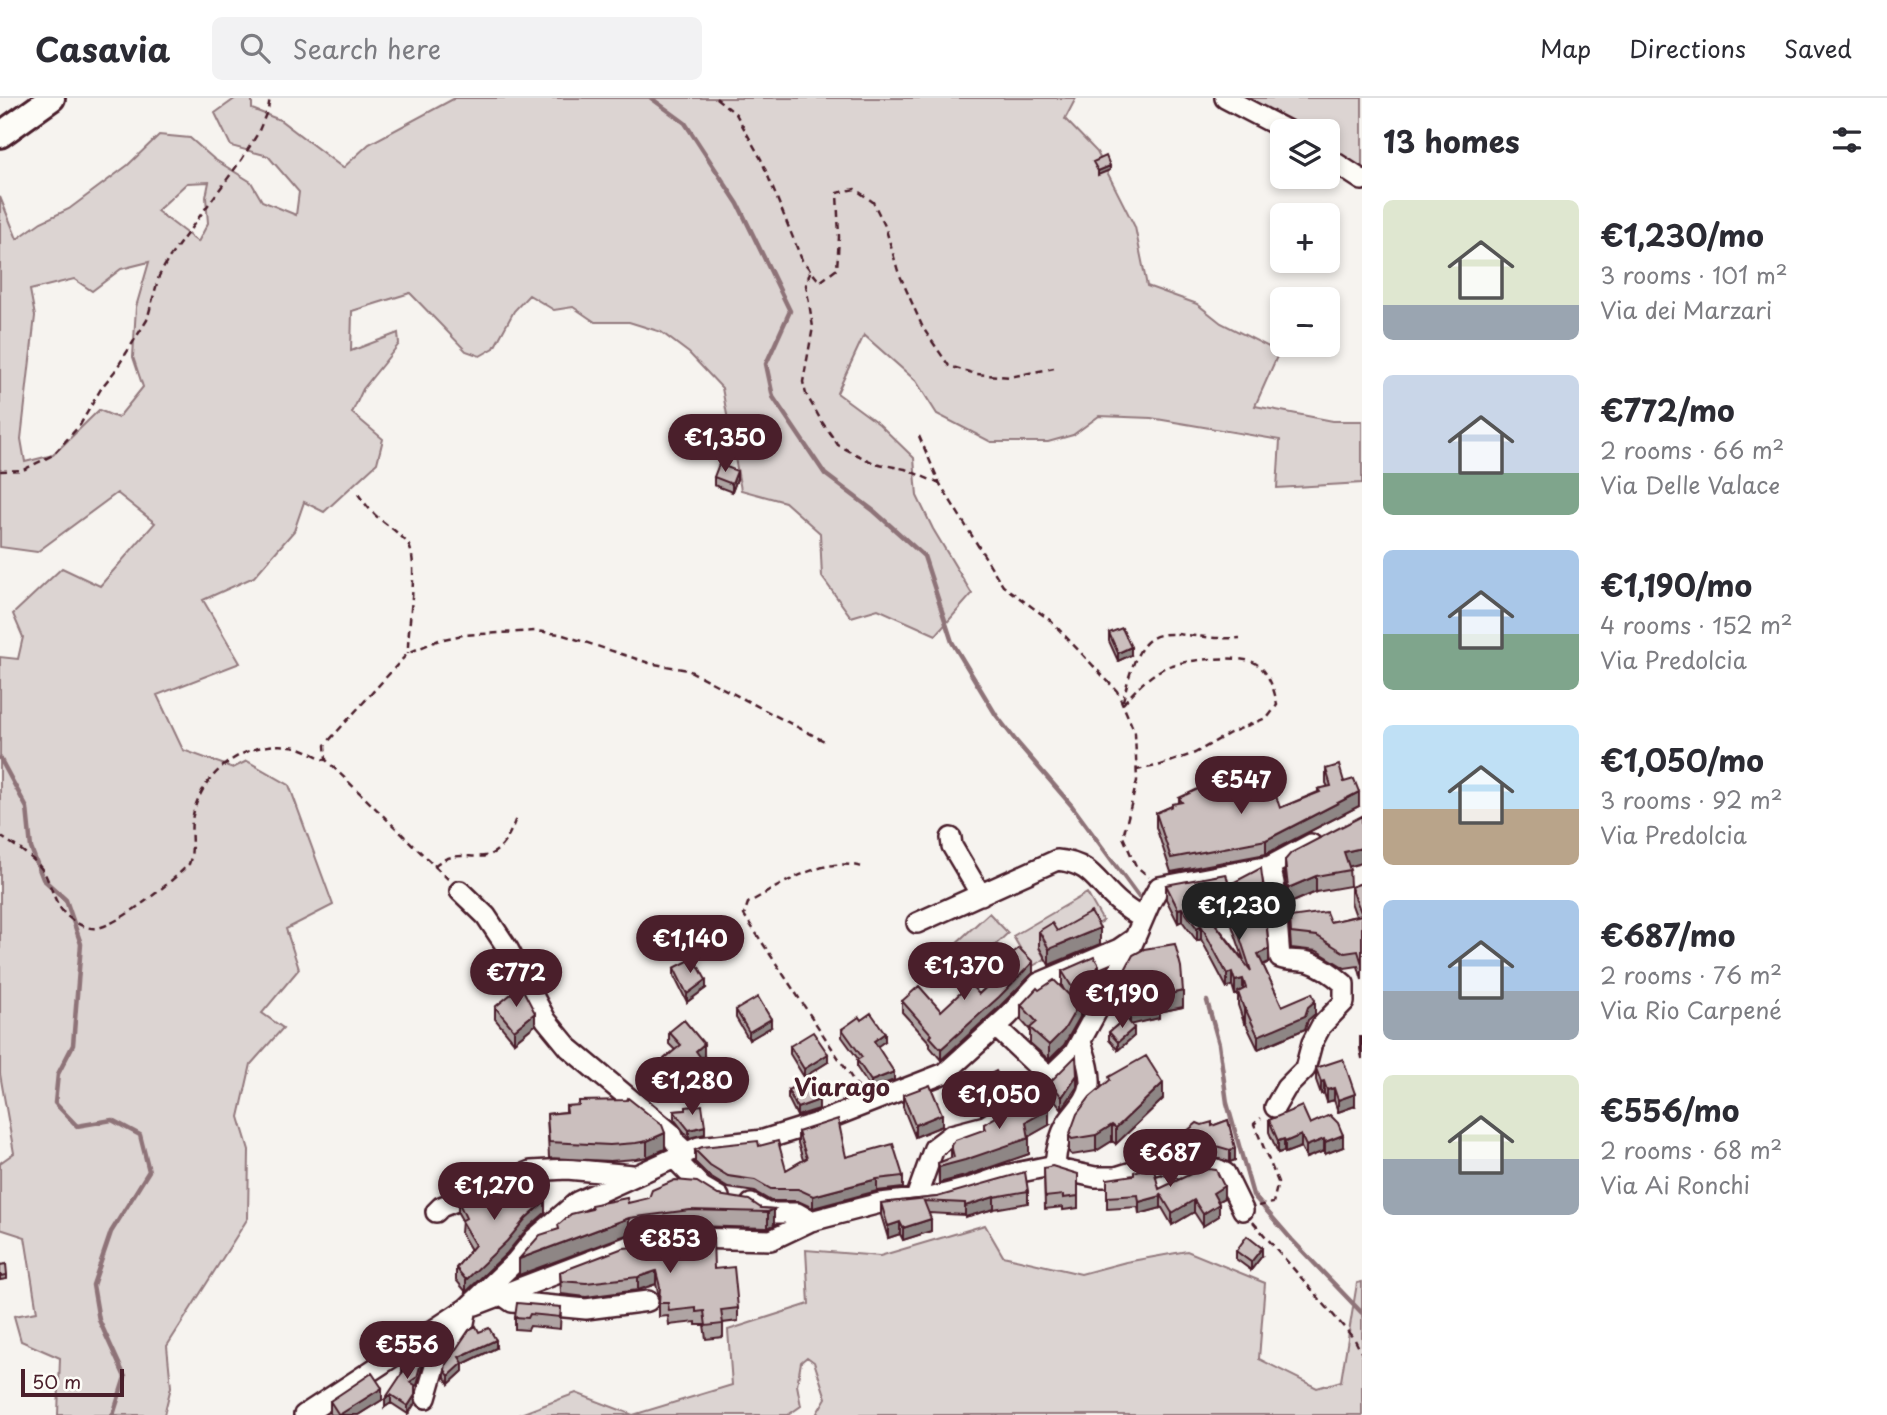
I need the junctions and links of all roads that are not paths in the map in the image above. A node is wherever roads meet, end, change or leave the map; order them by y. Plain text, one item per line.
1 (52, 98) edge
2 (1224, 98) edge
3 (1270, 122) edge
4 (0, 135) edge
5 (1340, 166) edge
6 (1362, 180) edge
7 (1328, 836) edge
8 (951, 838) dead end
9 (1270, 866) junction
10 (460, 891) road end
11 (981, 895) junction
12 (1143, 919) junction
13 (917, 923) dead end
14 (1135, 938) junction
15 (996, 1027) junction
16 (1082, 1042) junction
17 (1049, 1077) junction
18 (1275, 1107) road end
19 (681, 1156) junction
20 (1055, 1165) junction
21 (637, 1175) junction
22 (916, 1198) junction
23 (1246, 1209) road end
24 (436, 1212) dead end
25 (811, 1221) junction
26 (502, 1295) junction
27 (648, 1301) dead end
28 (467, 1308) junction
29 (426, 1398) dead end
30 (303, 1415) edge

1 - 4 main road
2 - 3 street
5 - 6 street
7 - 9 street
8 - 11 street
9 - 12 street
9 - 18 street
10 - 19 street
11 - 12 street
11 - 13 street
12 - 14 street
14 - 15 street
14 - 16 street
15 - 17 street
15 - 19 street
16 - 17 street
16 - 20 street
17 - 22 street
19 - 21 street
19 - 25 street
20 - 22 street
20 - 23 street
21 - 24 street
21 - 28 street
22 - 25 street
25 - 26 street
26 - 27 street
26 - 28 street
28 - 29 street
28 - 30 street

